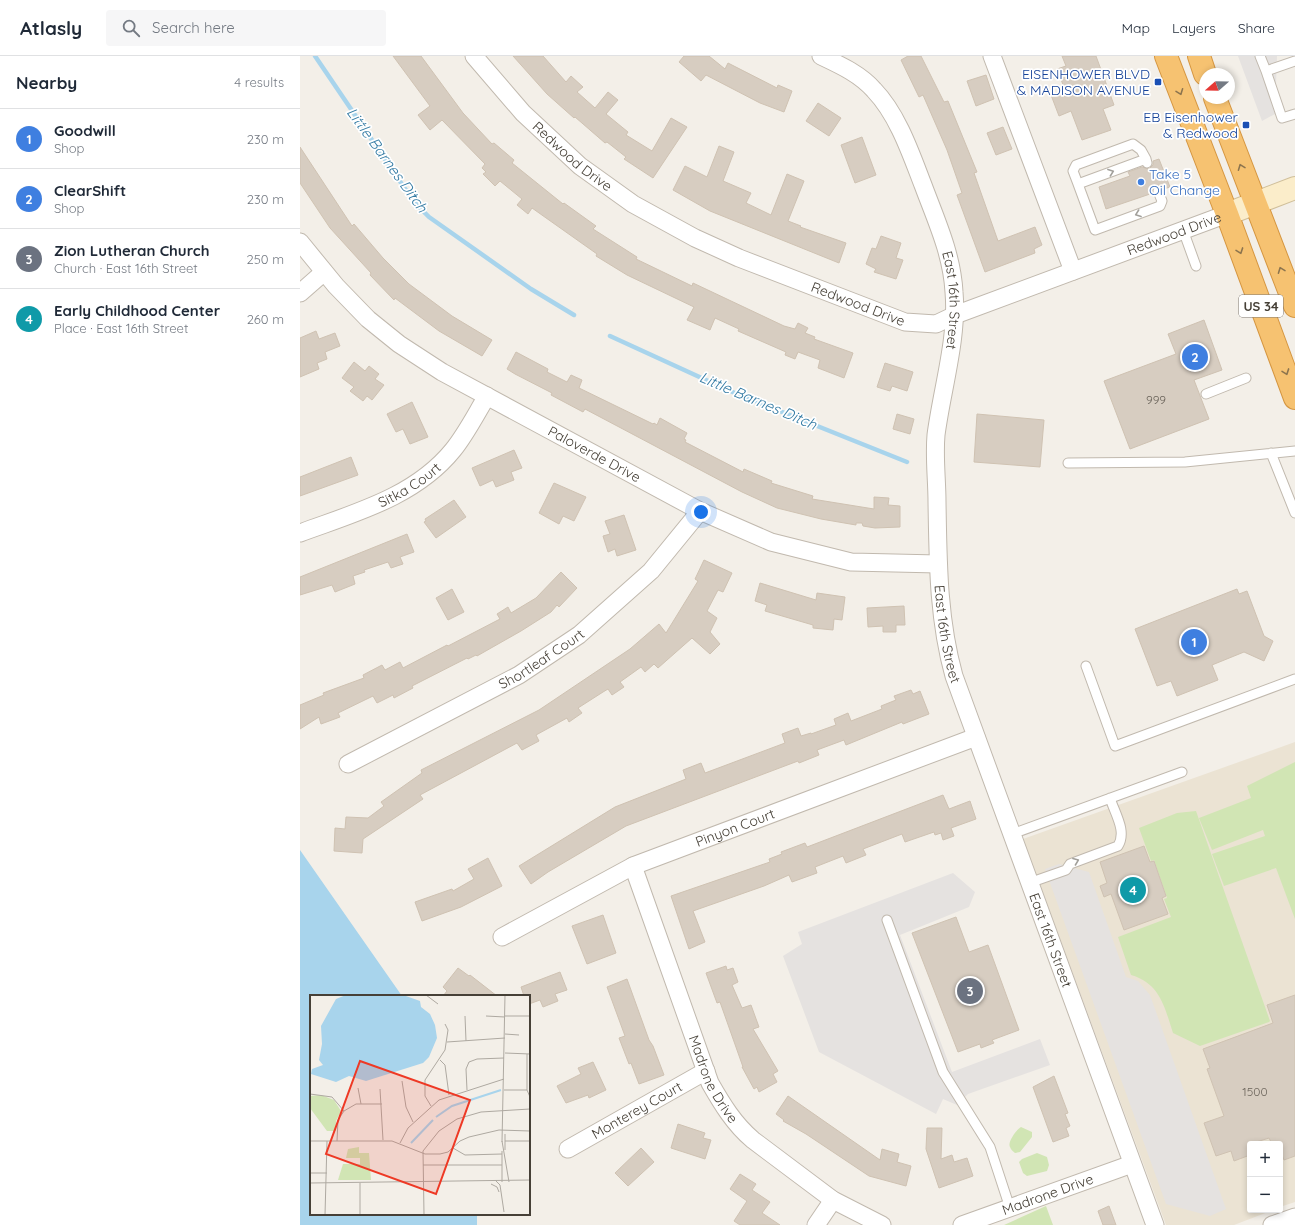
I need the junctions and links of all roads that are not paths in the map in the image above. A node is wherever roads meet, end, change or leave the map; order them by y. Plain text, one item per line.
1 (474, 56) edge
2 (821, 56) edge
3 (992, 56) edge
4 (1166, 56) edge
5 (1198, 56) edge
6 (1260, 56) edge
7 (1295, 61) edge
8 (1203, 68) edge
9 (1266, 71) junction
10 (1217, 104) edge
11 (1295, 114) edge
12 (1078, 184) junction
13 (1295, 188) edge
14 (1158, 192) dead end
15 (1255, 203) junction
16 (1227, 214) junction
17 (1183, 230) junction
18 (300, 242) edge
19 (1196, 266) dead end
20 (1073, 271) junction
21 (324, 272) junction
22 (300, 293) edge
23 (1295, 306) edge
24 (955, 315) junction
25 (1246, 378) dead end
26 (1206, 394) dead end
27 (487, 396) junction
28 (1295, 398) edge
29 (1295, 451) edge
30 (1271, 453) junction
31 (1068, 463) dead end
32 (700, 511) junction
33 (1295, 513) edge
34 (300, 533) edge
35 (938, 564) junction
36 (1086, 666) dead end
37 (1295, 679) edge
38 (976, 737) junction
39 (348, 764) dead end
40 (1182, 772) dead end
41 (1110, 798) junction
42 (1012, 834) junction
43 (633, 866) junction
44 (1029, 883) junction
45 (887, 920) dead end
46 (502, 937) dead end
47 (706, 1071) junction
48 (568, 1150) dead end
49 (1132, 1164) junction
50 (833, 1200) junction
51 (1010, 1208) junction
52 (1295, 1217) edge
53 (816, 1225) edge
54 (882, 1225) edge
55 (962, 1225) edge
56 (1155, 1225) edge
57 (1272, 1225) edge

1 - 24 street, Redwood Drive
2 - 24 street, East 16th Street
3 - 20 street
4 -> 16 highway, US 34
5 - 8 highway
6 - 9 lane
7 - 9 lane
9 - 11 lane
15 -> 10 highway, US 34
12 -> 12 lane
14 -> 12 lane
13 - 15 street, Redwood Drive
15 - 16 street, Redwood Drive
23 -> 15 highway, US 34
16 - 17 street, Redwood Drive
16 -> 28 highway, US 34
17 - 19 lane
17 - 20 street, Redwood Drive
18 - 21 street, Paloverde Drive
20 - 24 street, Redwood Drive
21 - 22 street
21 - 27 street, Paloverde Drive
24 - 35 street, East 16th Street
25 - 26 lane
27 - 32 street, Paloverde Drive
27 - 34 street, Sitka Court
29 - 30 lane
30 - 31 lane
30 - 33 lane
32 - 35 street, Paloverde Drive
32 - 39 street, Shortleaf Court
35 - 38 street, East 16th Street
36 - 37 lane
38 - 42 street, East 16th Street
38 - 43 street, Pinyon Court
40 - 41 lane
41 - 42 lane
44 -> 41 lane
42 - 44 street, East 16th Street
43 - 46 street, Pinyon Court
43 - 47 street, Madrone Drive
44 - 49 street, East 16th Street
45 - 51 lane
47 - 48 street, Monterey Court
47 - 50 street, Madrone Drive
49 - 51 street, Madrone Drive
49 - 56 street, East 16th Street
50 - 53 street
50 - 54 street, Madrone Drive
51 - 55 street, Madrone Drive
52 - 57 street

